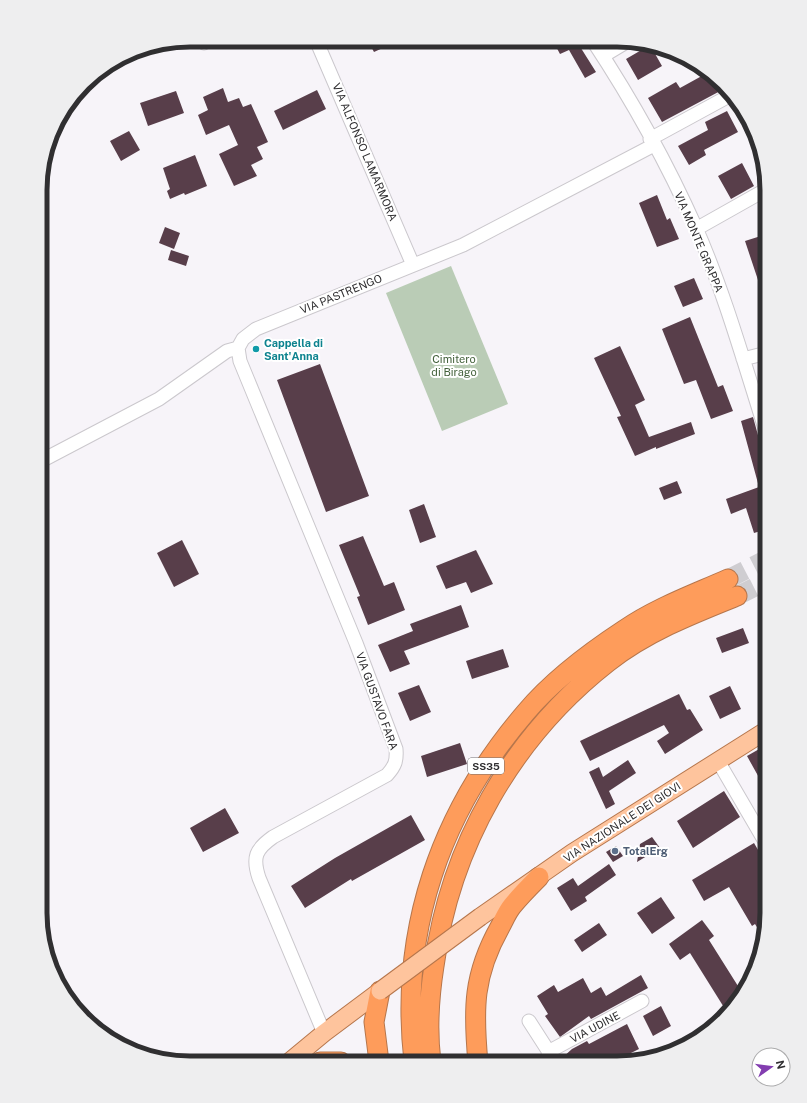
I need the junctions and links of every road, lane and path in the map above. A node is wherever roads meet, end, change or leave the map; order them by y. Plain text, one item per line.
1 (319, 47) edge
2 (597, 47) edge
3 (618, 47) edge
4 (603, 56) junction
5 (726, 98) edge
6 (652, 142) junction
7 (760, 193) edge
8 (696, 229) junction
9 (413, 265) junction
10 (238, 348) junction
11 (760, 355) edge
12 (743, 359) junction
13 (760, 413) edge
14 (47, 458) edge
15 (728, 579) tunnel mouth
16 (737, 596) tunnel mouth
17 (760, 734) edge
18 (718, 761) junction
19 (760, 833) edge
20 (539, 877) junction
21 (380, 991) junction
22 (642, 1001) dead end
23 (529, 1021) dead end
24 (324, 1033) junction
25 (548, 1052) junction
26 (296, 1056) edge
27 (378, 1056) edge
28 (414, 1056) edge
29 (431, 1056) edge
30 (477, 1056) edge
31 (551, 1056) edge

1 - 9 street, VIA ALFONSO LAMARMORA
2 - 4 street, VIA MONTE GRAPPA
3 - 4 street
4 - 6 street, VIA MONTE GRAPPA
5 - 6 street, VIA PASTRENGO
6 - 8 street, VIA MONTE GRAPPA
6 - 9 street, VIA PASTRENGO
7 - 8 street
8 - 12 street, VIA MONTE GRAPPA
9 - 10 street, VIA PASTRENGO
10 - 14 street, VIA PASTRENGO
10 - 24 street, VIA GUSTAVO FARA
11 - 12 street
12 - 13 street, VIA MONTE GRAPPA
15 - 28 highway, SS35
16 - 29 highway, SS35
17 - 18 main road, VIA NAZIONALE DEI GIOVI
18 - 19 street
18 - 20 main road, VIA NAZIONALE DEI GIOVI
20 - 21 main road, VIA NAZIONALE DEI GIOVI, bridge
20 - 30 highway
21 - 24 main road
21 - 27 highway
22 - 25 street, VIA UDINE
23 - 25 street
24 - 26 main road
25 - 31 street

